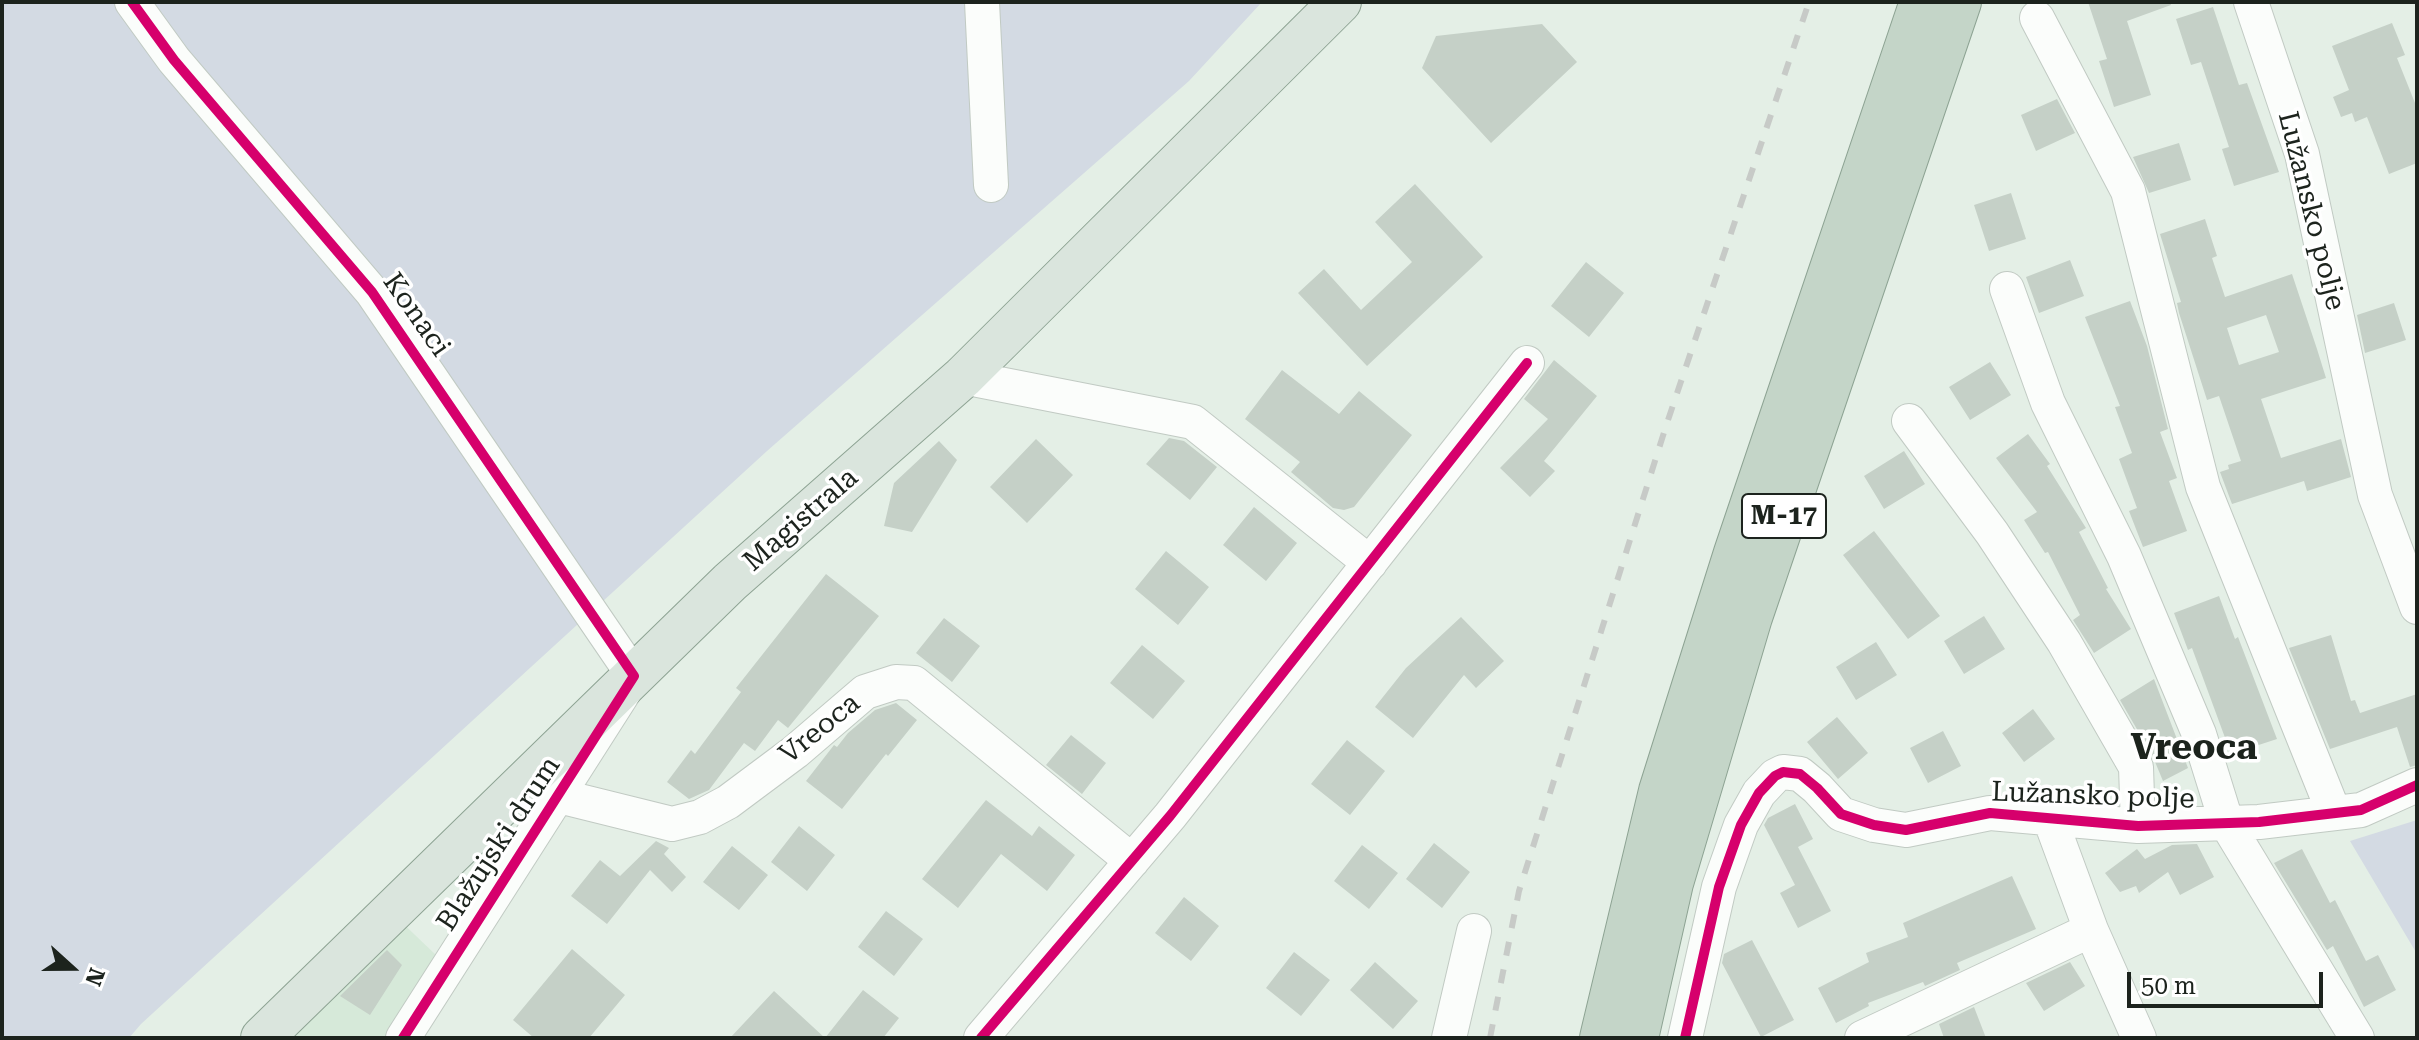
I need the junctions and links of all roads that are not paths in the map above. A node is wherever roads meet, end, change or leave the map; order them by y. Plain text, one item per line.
1 (132, 2) edge
2 (982, 2) edge
3 (1922, 2) edge
4 (1959, 2) edge
5 (2251, 2) edge
6 (1329, 13) edge
7 (2037, 18) dead end
8 (991, 185) dead end
9 (2007, 289) dead end
10 (1527, 363) dead end
11 (963, 377) junction
12 (1909, 421) dead end
13 (1370, 563) junction
14 (2417, 607) edge
15 (634, 676) junction
16 (2417, 785) edge
17 (559, 796) junction
18 (2334, 813) junction
19 (2049, 816) junction
20 (2227, 824) junction
21 (2138, 826) junction
22 (1132, 861) junction
23 (2091, 930) junction
24 (1474, 931) dead end
25 (262, 1038) edge
26 (403, 1038) edge
27 (981, 1038) edge
28 (1449, 1038) edge
29 (1602, 1038) edge
30 (1636, 1038) edge
31 (1685, 1038) edge
32 (1862, 1038) edge
33 (2139, 1038) edge
34 (2357, 1038) edge

1 - 15 street, Konaci
2 - 8 street
3 - 29 highway, M-17
4 - 30 highway, M-17
5 - 14 street, Lužansko polje
6 - 11 main road, Magistrala
7 - 18 street
9 - 20 street, Lužansko polje
10 - 13 street
11 - 13 street
11 - 15 main road, Magistrala
12 - 21 street, Lužansko polje
13 - 22 street
15 - 17 street, Blažujski drum
15 - 25 main road, Magistrala
16 - 18 street, Lužansko polje
17 - 22 street, Vreoca
17 - 26 street, Blažujski drum
18 - 20 street, Lužansko polje
19 - 21 street, Lužansko polje
19 - 23 street, Lužansko polje
19 - 31 street, Lužansko polje
20 - 21 street, Lužansko polje
20 - 34 street, Lužansko polje
22 - 27 street
23 - 32 street
23 - 33 street, Lužansko polje
24 - 28 street

